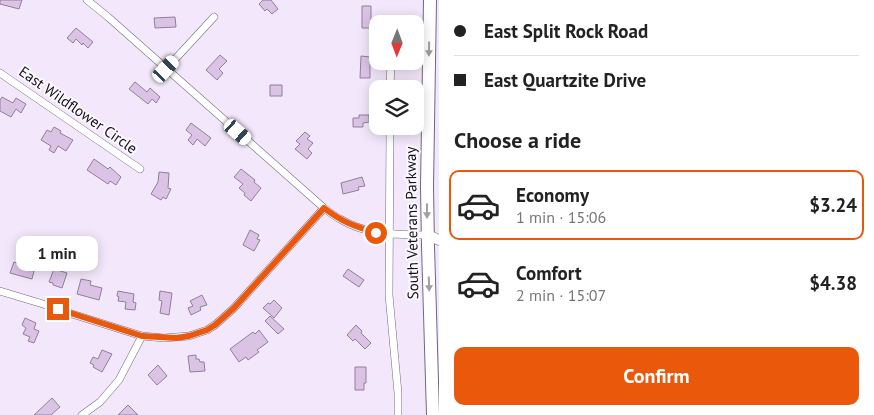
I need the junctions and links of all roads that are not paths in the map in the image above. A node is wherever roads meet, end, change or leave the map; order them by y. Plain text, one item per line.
1 (87, 0) edge
2 (430, 0) edge
3 (214, 17) dead end
4 (166, 69) junction
5 (0, 73) edge
6 (390, 135) edge
7 (140, 169) dead end
8 (324, 208) junction
9 (389, 234) junction
10 (435, 235) edge
11 (0, 291) edge
12 (142, 336) junction
13 (82, 415) edge
14 (398, 415) edge
15 (433, 415) edge

1 - 4 street
2 -> 10 highway, South Veterans Parkway
3 - 4 street
4 - 8 street
5 - 7 street, East Wildflower Circle
6 - 9 street
8 - 9 street
8 - 12 street
9 - 10 street
9 - 14 street
10 -> 15 highway, South Veterans Parkway
11 - 12 street
12 - 13 street

